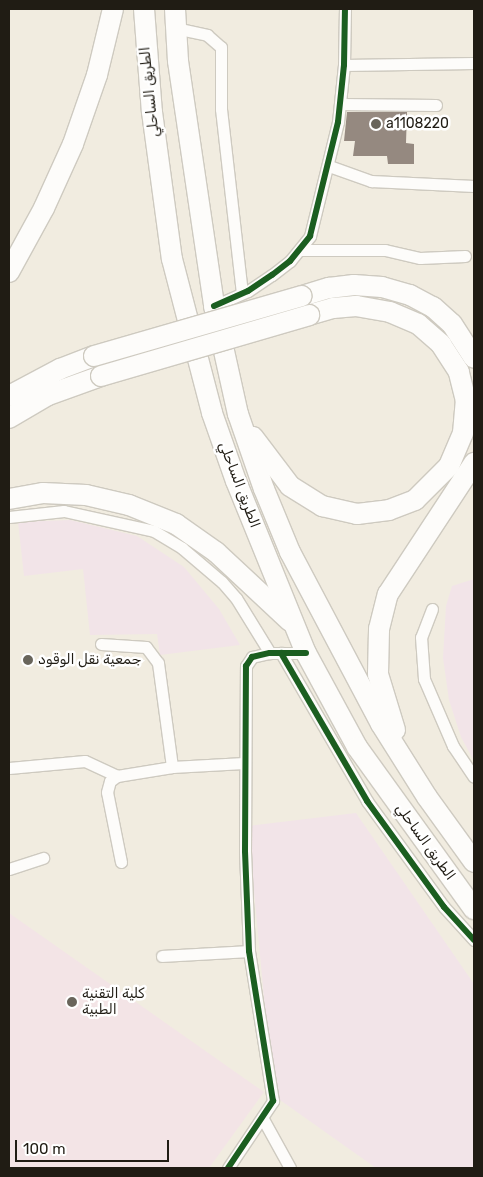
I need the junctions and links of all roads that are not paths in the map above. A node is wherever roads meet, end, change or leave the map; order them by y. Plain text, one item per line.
1 (113, 9) edge
2 (144, 9) edge
3 (345, 9) edge
4 (175, 18) edge
5 (474, 63) edge
6 (344, 66) junction
7 (340, 104) junction
8 (436, 105) dead end
9 (328, 166) junction
10 (474, 186) edge
11 (300, 250) junction
12 (465, 256) dead end
13 (9, 272) edge
14 (242, 294) junction
15 (214, 306) junction
16 (474, 358) edge
17 (9, 396) edge
18 (238, 414) junction
19 (9, 418) edge
20 (474, 464) edge
21 (9, 499) edge
22 (9, 517) edge
23 (432, 609) dead end
24 (293, 624) junction
25 (101, 644) dead end
26 (276, 653) junction
27 (306, 653) junction
28 (244, 763) junction
29 (172, 767) junction
30 (9, 768) edge
31 (117, 776) junction
32 (474, 778) edge
33 (427, 797) junction
34 (43, 858) dead end
35 (121, 862) dead end
36 (474, 862) edge
37 (9, 869) edge
38 (474, 909) edge
39 (474, 940) edge
40 (249, 951) junction
41 (162, 956) dead end
42 (263, 1119) junction
43 (228, 1168) edge
44 (290, 1168) edge

1 - 13 highway
2 - 24 highway, الطريق الساحلي
3 - 6 street
4 - 14 street
4 - 15 highway, الطريق الساحلي
5 - 6 street
6 - 7 street
7 - 8 street
7 - 9 street
9 - 10 street
9 - 11 street
11 - 12 street
11 - 14 street
14 - 15 street
15 - 18 highway, الطريق الساحلي
16 - 17 highway, bridge
18 - 19 highway, bridge
18 - 33 highway, الطريق الساحلي
20 - 33 highway
21 - 24 highway
22 - 26 street
23 - 32 street
24 - 27 highway, الطريق الساحلي
25 - 29 street
26 - 27 street
26 - 28 street
26 - 39 street
27 - 38 highway, الطريق الساحلي
28 - 29 street
28 - 40 street
29 - 31 street
30 - 31 street
31 - 35 street
33 - 36 highway, الطريق الساحلي
34 - 37 street
40 - 41 street
40 - 42 street
42 - 43 street
42 - 44 street

